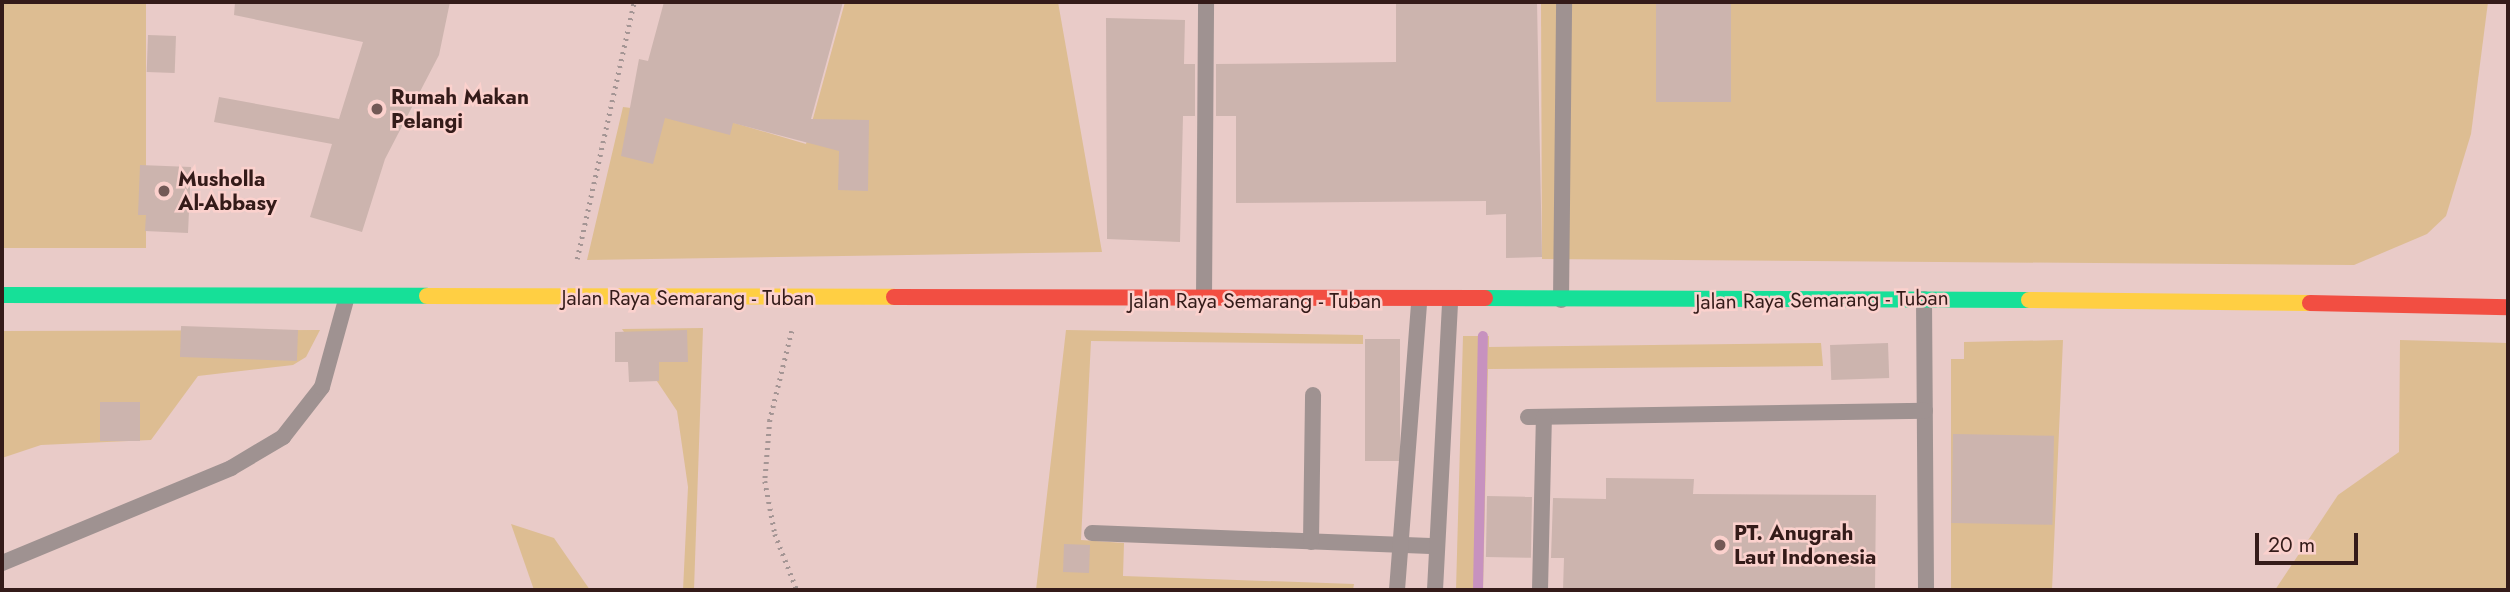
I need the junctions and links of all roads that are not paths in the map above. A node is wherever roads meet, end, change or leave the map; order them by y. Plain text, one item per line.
1 (1206, 2) edge
2 (1564, 2) edge
3 (2, 295) edge
4 (347, 296) junction
5 (1924, 299) junction
6 (1203, 301) junction
7 (1419, 302) junction
8 (1450, 302) junction
9 (1561, 303) junction
10 (2508, 307) edge
11 (1313, 396) dead end
12 (1925, 411) junction
13 (1092, 533) dead end
14 (1311, 542) junction
15 (1402, 545) junction
16 (1437, 546) junction
17 (2, 562) edge
18 (1397, 590) edge
19 (1435, 590) edge
20 (1540, 590) edge
21 (1926, 590) edge

1 - 6 lane
2 - 9 lane
3 - 4 highway, Jalan Raya Semarang - Tuban
4 - 6 highway, Jalan Raya Semarang - Tuban
4 - 17 lane
5 - 9 highway, Jalan Raya Semarang - Tuban
5 - 10 highway, Jalan Raya Semarang - Tuban
5 - 12 lane
6 - 7 highway, Jalan Raya Semarang - Tuban
7 - 8 highway, Jalan Raya Semarang - Tuban
7 - 15 lane
8 - 9 highway, Jalan Raya Semarang - Tuban
8 - 16 lane
11 - 14 lane
12 - 20 lane
12 - 21 lane
13 - 14 lane
14 - 15 lane
15 - 16 lane
15 - 18 lane
16 - 19 lane

